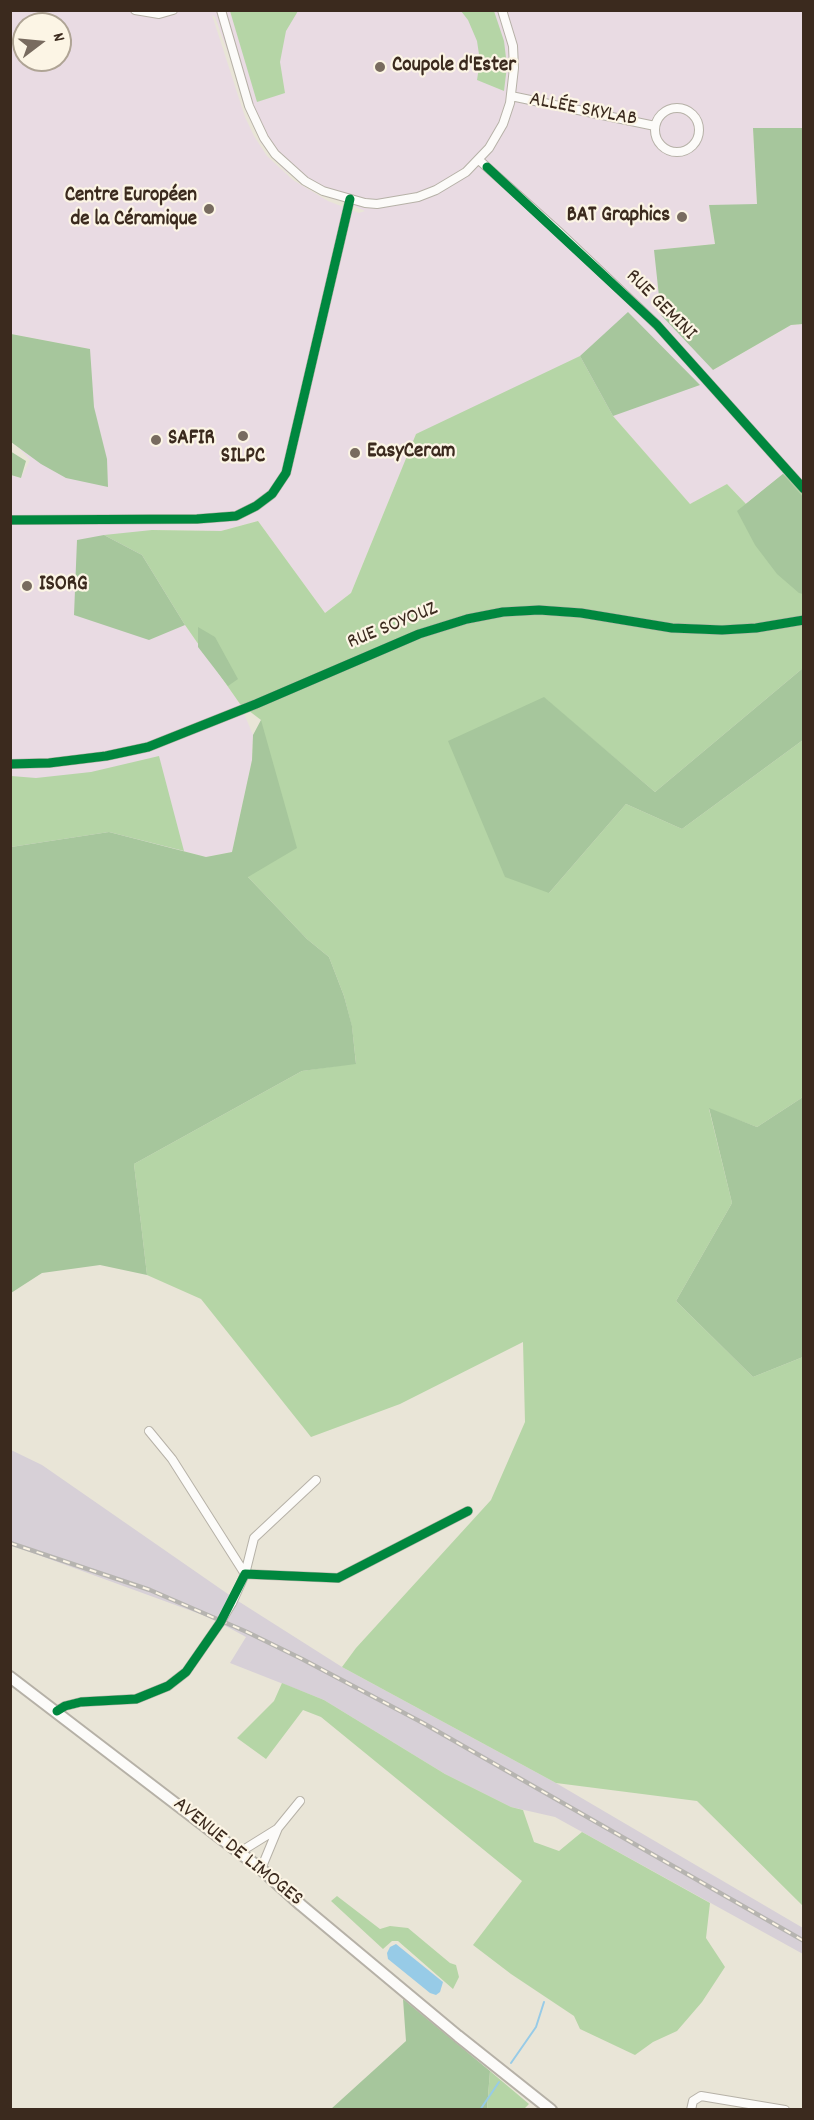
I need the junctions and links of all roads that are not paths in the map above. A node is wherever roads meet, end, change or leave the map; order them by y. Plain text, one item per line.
1 (135, 10) edge
2 (173, 10) edge
3 (220, 10) edge
4 (502, 10) edge
5 (511, 96) junction
6 (655, 126) junction
7 (478, 160) junction
8 (350, 199) junction
9 (804, 489) edge
10 (10, 520) edge
11 (804, 620) edge
12 (10, 764) edge
13 (149, 1431) dead end
14 (316, 1480) dead end
15 (468, 1511) dead end
16 (244, 1574) junction
17 (10, 1677) edge
18 (57, 1712) junction
19 (300, 1801) dead end
20 (278, 1828) junction
21 (240, 1852) junction
22 (261, 1869) junction
23 (546, 2107) edge
24 (691, 2109) edge
25 (785, 2109) edge

1 - 2 street
3 - 8 street
4 - 5 street
5 - 6 street, ALLÉE SKYLAB
5 - 7 street
6 - 6 street, ALLÉE SKYLAB
7 - 8 street
7 - 9 street, RUE GEMINI
8 - 10 street
11 - 12 street, RUE SOYOUZ
13 - 16 street
14 - 16 street
15 - 16 street
16 - 18 street, bridge
17 - 18 main road, AVENUE DE LIMOGES
18 - 21 main road, AVENUE DE LIMOGES
19 - 20 street
20 - 21 street
20 - 22 street
21 - 22 main road, AVENUE DE LIMOGES
22 - 23 main road, AVENUE DE LIMOGES
24 - 25 street

